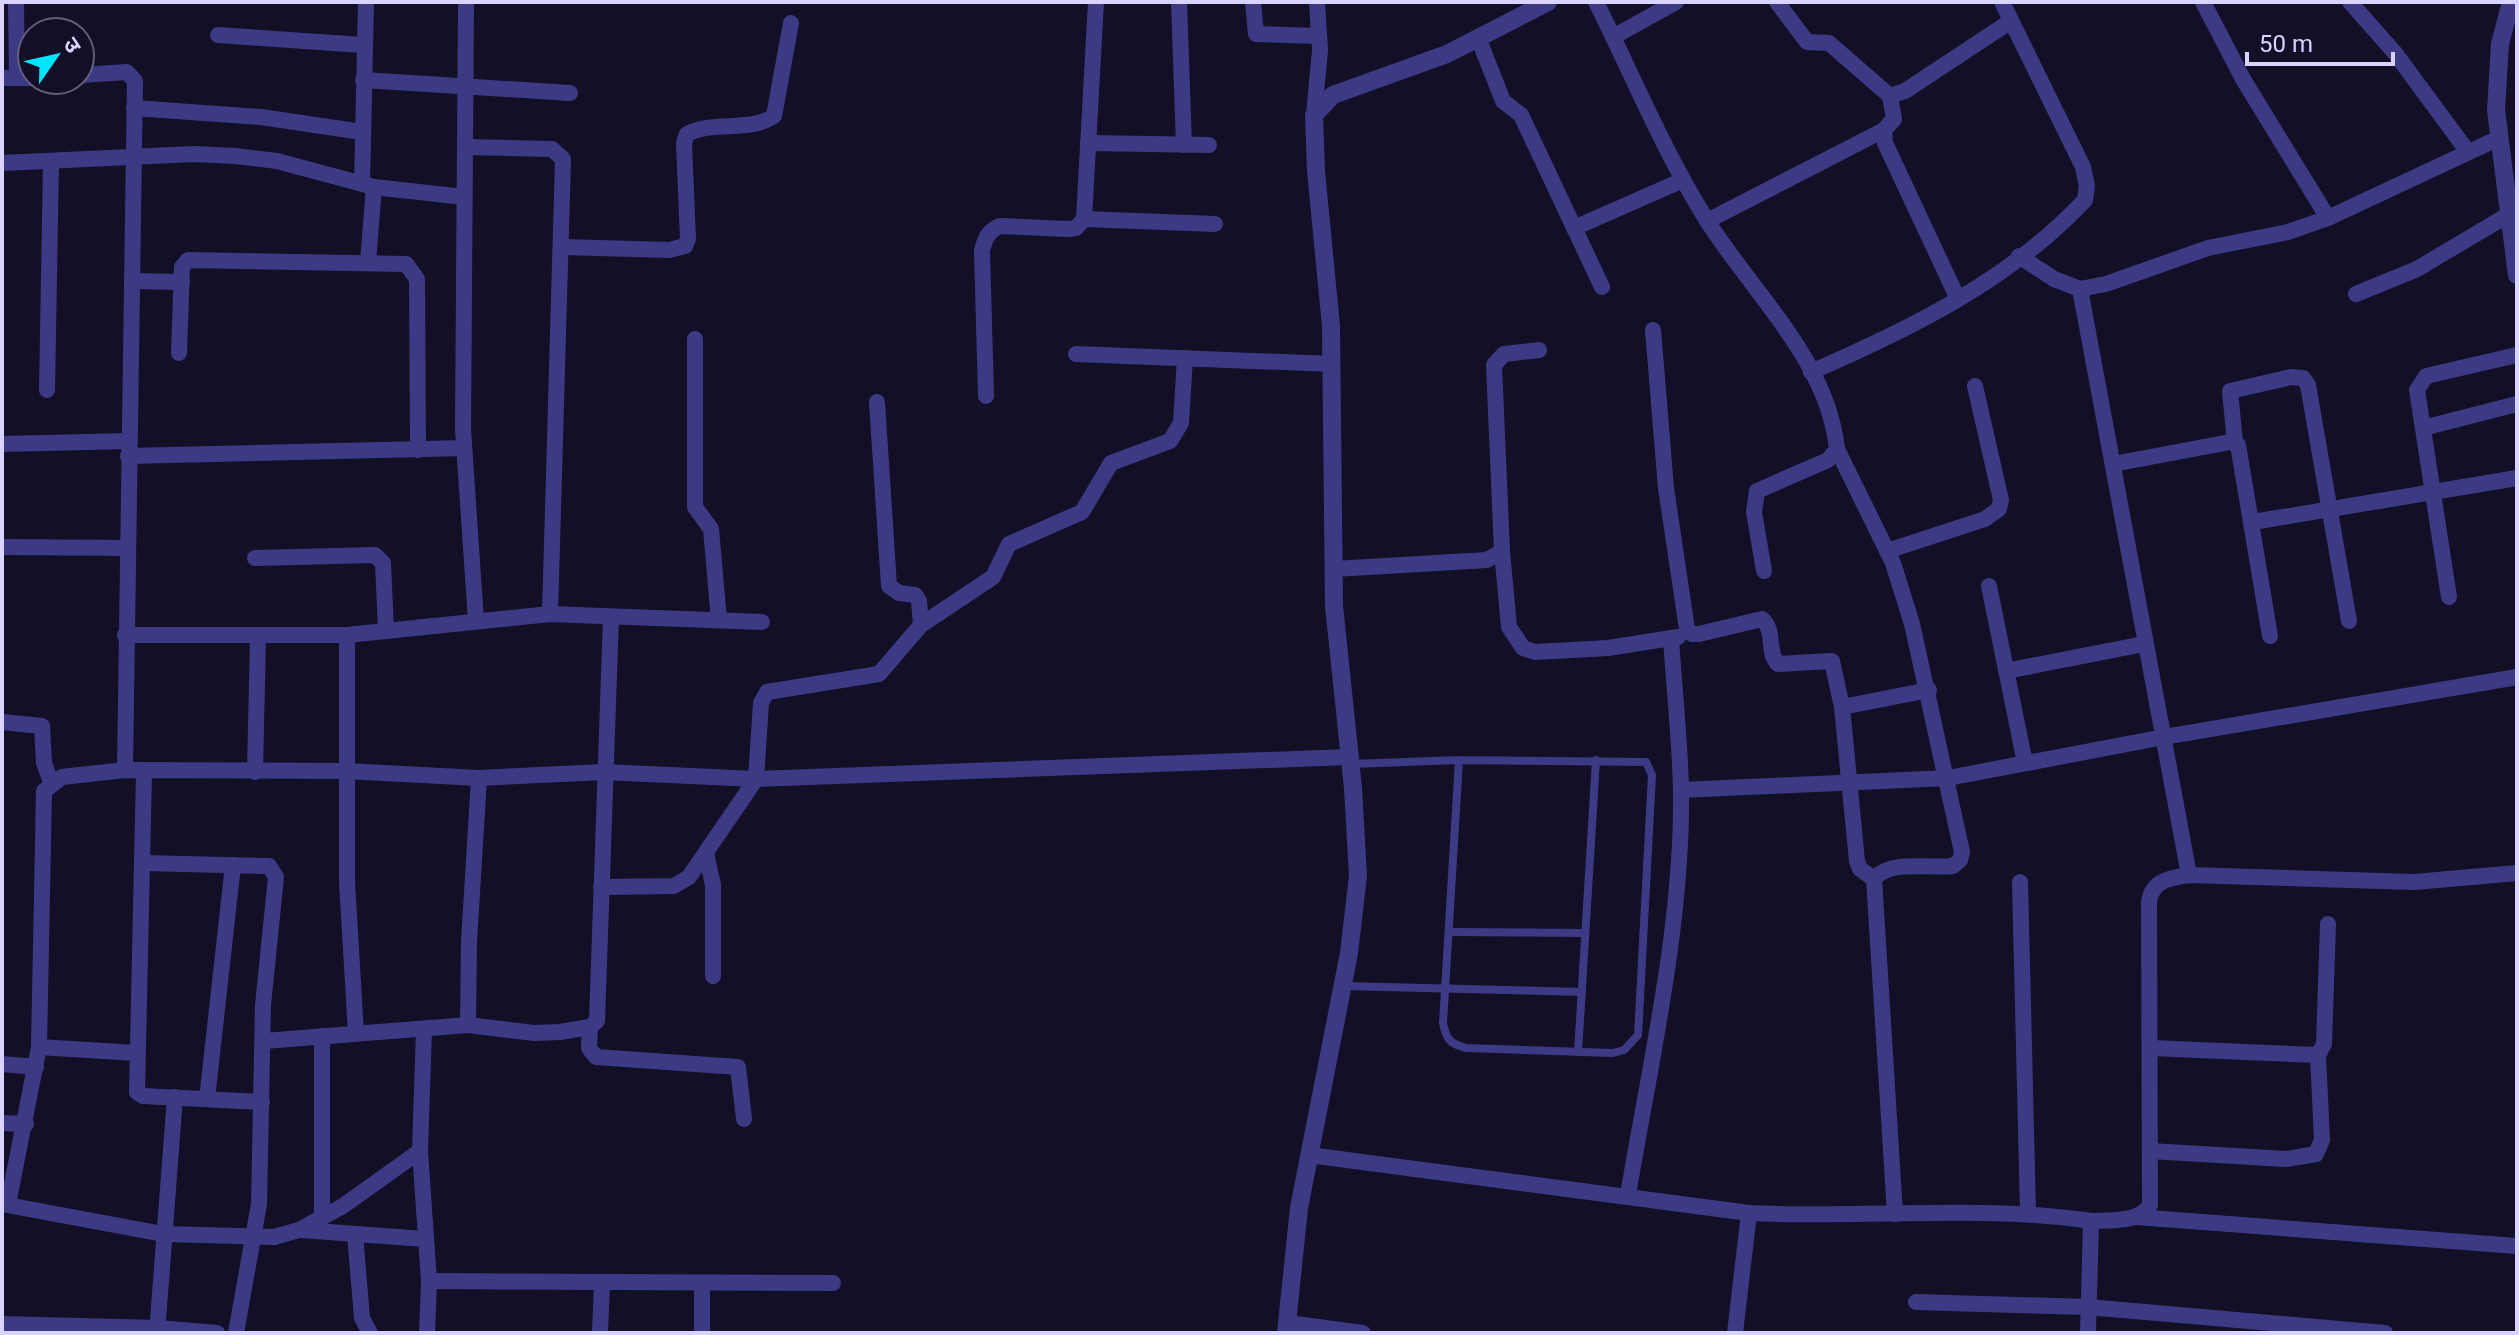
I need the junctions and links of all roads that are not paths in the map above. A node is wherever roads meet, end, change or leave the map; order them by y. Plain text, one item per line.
1 (366, 2) edge
2 (466, 2) edge
3 (1096, 2) edge
4 (1179, 2) edge
5 (1253, 2) edge
6 (1317, 2) edge
7 (1548, 2) edge
8 (1596, 2) edge
9 (1676, 2) edge
10 (1777, 2) edge
11 (2002, 2) edge
12 (2203, 2) edge
13 (2350, 2) edge
14 (2511, 2) edge
15 (2011, 21) junction
16 (791, 23) dead end
17 (218, 35) dead end
18 (1319, 36) junction
19 (1613, 37) junction
20 (1479, 40) junction
21 (363, 45) junction
22 (96, 74) edge
23 (363, 80) junction
24 (465, 86) junction
25 (570, 93) dead end
26 (1890, 96) junction
27 (134, 108) junction
28 (1314, 115) junction
29 (1884, 130) junction
30 (362, 132) junction
31 (2499, 138) junction
32 (1088, 143) junction
33 (1184, 145) junction
34 (1209, 145) dead end
35 (465, 147) junction
36 (2468, 152) junction
37 (133, 158) junction
38 (51, 162) junction
39 (2, 163) edge
40 (1683, 180) junction
41 (368, 185) junction
42 (464, 197) junction
43 (2510, 202) edge
44 (2328, 218) junction
45 (1084, 219) junction
46 (1707, 221) junction
47 (1215, 224) dead end
48 (1574, 228) junction
49 (563, 247) junction
50 (2019, 256) junction
51 (368, 262) junction
52 (2517, 275) edge
53 (132, 281) junction
54 (182, 282) junction
55 (1602, 287) dead end
56 (2080, 289) junction
57 (2356, 294) dead end
58 (1958, 299) junction
59 (1653, 330) dead end
60 (695, 339) dead end
61 (1539, 350) dead end
62 (179, 353) dead end
63 (1076, 354) dead end
64 (2517, 355) edge
65 (1185, 358) junction
66 (1332, 364) junction
67 (1811, 372) junction
68 (1975, 386) dead end
69 (47, 390) dead end
70 (986, 396) dead end
71 (877, 402) dead end
72 (2517, 404) edge
73 (2423, 428) junction
74 (2235, 443) junction
75 (2, 444) edge
76 (464, 448) junction
77 (128, 449) junction
78 (1837, 449) junction
79 (418, 450) junction
80 (2113, 464) junction
81 (2517, 478) edge
82 (2434, 492) junction
83 (2331, 509) junction
84 (2253, 522) junction
85 (2, 547) edge
86 (128, 548) junction
87 (1502, 551) junction
88 (1887, 551) junction
89 (255, 558) dead end
90 (1334, 569) junction
91 (1764, 571) dead end
92 (1989, 586) dead end
93 (2449, 597) dead end
94 (550, 614) junction
95 (611, 617) junction
96 (719, 620) junction
97 (476, 621) junction
98 (2349, 621) dead end
99 (762, 622) dead end
100 (921, 625) junction
101 (386, 631) junction
102 (1692, 634) junction
103 (125, 635) junction
104 (347, 635) junction
105 (2270, 636) dead end
106 (258, 637) junction
107 (1671, 638) junction
108 (2144, 644) junction
109 (2006, 671) junction
110 (2517, 677) edge
111 (1929, 690) junction
112 (1842, 707) junction
113 (2, 722) edge
114 (2164, 737) junction
115 (1348, 760) junction
116 (1459, 760) junction
117 (1596, 760) junction
118 (2025, 763) junction
119 (125, 770) junction
120 (144, 771) junction
121 (345, 771) junction
122 (255, 772) junction
123 (603, 772) junction
124 (479, 778) junction
125 (1948, 778) junction
126 (756, 779) junction
127 (51, 782) junction
128 (1851, 785) junction
129 (1681, 790) junction
130 (706, 853) junction
131 (142, 863) junction
132 (233, 865) junction
133 (2517, 873) edge
134 (2189, 875) junction
135 (1874, 879) junction
136 (2020, 882) dead end
137 (601, 887) junction
138 (2328, 924) dead end
139 (1449, 932) junction
140 (1585, 933) junction
141 (713, 976) dead end
142 (1342, 986) junction
143 (1445, 991) junction
144 (1582, 992) junction
145 (468, 1025) junction
146 (590, 1027) junction
147 (424, 1030) junction
148 (356, 1033) junction
149 (322, 1036) junction
150 (264, 1041) junction
151 (39, 1047) junction
152 (2150, 1048) junction
153 (1578, 1052) junction
154 (136, 1053) junction
155 (2318, 1055) junction
156 (2, 1064) edge
157 (36, 1067) junction
158 (175, 1097) junction
159 (207, 1099) junction
160 (262, 1102) junction
161 (744, 1119) dead end
162 (2, 1123) edge
163 (26, 1124) junction
164 (420, 1151) junction
165 (2150, 1151) junction
166 (1309, 1155) junction
167 (1628, 1195) junction
168 (5, 1204) edge
169 (2028, 1212) junction
170 (1749, 1213) junction
171 (1895, 1214) junction
172 (322, 1217) junction
173 (2135, 1217) junction
174 (2091, 1221) junction
175 (299, 1230) junction
176 (163, 1234) junction
177 (355, 1234) junction
178 (255, 1239) junction
179 (425, 1239) junction
180 (2517, 1246) edge
181 (429, 1281) junction
182 (602, 1283) junction
183 (833, 1283) dead end
184 (702, 1284) junction
185 (1916, 1302) dead end
186 (2088, 1307) junction
187 (2, 1324) edge
188 (1287, 1328) edge
189 (158, 1330) edge
190 (217, 1333) edge
191 (236, 1333) edge
192 (370, 1333) edge
193 (427, 1333) edge
194 (600, 1333) edge
195 (702, 1333) edge
196 (1363, 1333) edge
197 (1735, 1333) edge
198 (2088, 1333) edge
199 (2385, 1333) edge

1 - 21 street
2 - 24 street
3 - 32 street
4 - 33 street
5 - 18 street
6 - 18 street
7 - 20 street
8 - 19 street
9 - 19 street
10 - 26 street
11 - 15 street
12 - 44 street
13 - 36 street
14 - 31 street
15 - 26 street
15 - 50 street
16 - 49 street
17 - 21 street
18 - 28 street
19 - 40 street
20 - 28 street
20 - 48 street
21 - 23 street
22 - 27 street
23 - 24 street
23 - 30 street
24 - 25 street
24 - 35 street
26 - 29 street
27 - 30 street
27 - 37 street
28 - 66 street
29 - 46 street
29 - 58 street
30 - 41 street
31 - 36 street
31 - 43 street
32 - 33 street
32 - 45 street
33 - 34 street
35 - 42 street
35 - 49 street
36 - 44 street
37 - 38 street
37 - 41 street
37 - 53 street
38 - 39 street
38 - 69 street
40 - 46 street
40 - 48 street
41 - 42 street
41 - 51 street
42 - 76 street
43 - 52 street
43 - 57 street
44 - 56 street
45 - 47 street
45 - 70 street
46 - 67 street
48 - 55 street
49 - 94 street
50 - 56 street
50 - 58 street
51 - 54 street
51 - 79 street
53 - 54 street
53 - 77 street
54 - 62 street
56 - 80 street
58 - 67 street
59 - 102 street
60 - 96 street
61 - 87 street
63 - 65 street
64 - 73 street
65 - 66 street
65 - 100 street
66 - 90 street
67 - 78 street
68 - 88 street
71 - 100 street
72 - 73 street
73 - 82 street
74 - 80 street
74 - 83 street
74 - 84 street
75 - 77 street
76 - 79 street
76 - 97 street
77 - 79 street
77 - 86 street
78 - 88 street
78 - 91 street
80 - 108 street
81 - 82 street
82 - 83 street
82 - 93 street
83 - 84 street
83 - 98 street
84 - 105 street
85 - 86 street
86 - 103 street
87 - 90 street
87 - 107 street
88 - 111 street
89 - 101 street
90 - 115 street
92 - 109 street
94 - 95 street
94 - 97 street
95 - 96 street
95 - 123 street
96 - 99 street
97 - 101 street
100 - 126 street
101 - 104 street
102 - 107 street
102 - 112 street
103 - 106 street
103 - 119 street
104 - 106 street
104 - 121 street
106 - 122 street
107 - 129 street
108 - 109 street
108 - 114 street
109 - 118 street
110 - 114 street
111 - 112 street
111 - 125 street
112 - 128 street
113 - 127 street
114 - 118 street
114 - 134 street
115 - 116 lane
115 - 126 street
115 - 142 street
116 - 117 lane
116 - 139 lane
117 - 140 lane
117 - 153 lane
118 - 125 street
119 - 120 street
119 - 127 street
120 - 122 street
120 - 131 street
121 - 122 street
121 - 124 street
121 - 148 street
123 - 124 street
123 - 126 street
123 - 137 street
124 - 145 street
125 - 128 street
125 - 135 street
126 - 130 street
127 - 151 street
128 - 129 street
128 - 135 street
129 - 167 street
130 - 137 street
130 - 141 street
131 - 132 street
131 - 154 street
132 - 150 street
132 - 159 street
133 - 134 street
134 - 152 street
135 - 171 street
136 - 169 street
137 - 146 street
138 - 155 street
139 - 140 lane
139 - 143 lane
140 - 144 lane
142 - 143 lane
142 - 166 street
143 - 144 lane
143 - 153 lane
144 - 153 lane
145 - 146 street
145 - 147 street
146 - 161 street
147 - 148 street
147 - 164 street
148 - 149 street
149 - 150 street
149 - 172 street
150 - 160 street
151 - 154 street
151 - 157 street
152 - 155 street
152 - 165 street
154 - 158 street
155 - 165 street
156 - 157 street
157 - 163 street
158 - 159 street
158 - 176 street
159 - 160 street
160 - 178 street
162 - 163 street
163 - 168 street
164 - 172 street
164 - 179 street
165 - 173 street
166 - 167 street
166 - 188 street
167 - 170 street
168 - 176 street
169 - 171 street
169 - 174 street
170 - 171 street
170 - 197 street
172 - 175 street
173 - 174 street
173 - 180 street
174 - 186 street
175 - 177 street
175 - 178 street
176 - 178 street
176 - 189 street
177 - 179 street
177 - 192 street
178 - 191 street
179 - 181 street
181 - 182 street
181 - 193 street
182 - 184 street
182 - 194 street
183 - 184 street
184 - 195 street
185 - 186 street
186 - 198 street
186 - 199 street
187 - 189 street
188 - 196 street
189 - 190 street

